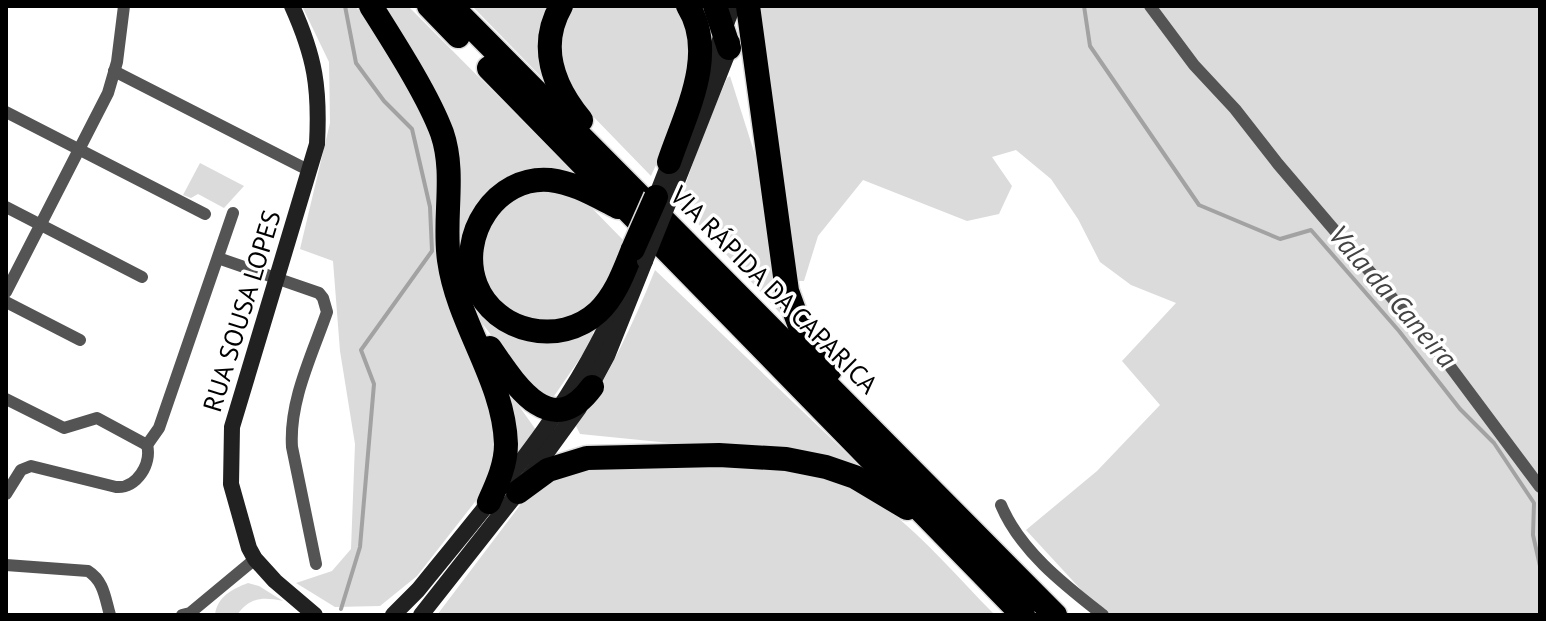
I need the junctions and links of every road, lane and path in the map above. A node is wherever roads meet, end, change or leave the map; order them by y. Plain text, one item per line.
1 (124, 6) edge
2 (292, 6) edge
3 (371, 6) edge
4 (429, 6) edge
5 (451, 6) edge
6 (561, 6) edge
7 (688, 6) edge
8 (715, 6) edge
9 (733, 6) edge
10 (746, 6) edge
11 (1150, 6) edge
12 (727, 39) junction
13 (114, 71) junction
14 (6, 112) edge
15 (80, 149) junction
16 (310, 171) junction
17 (670, 177) junction
18 (631, 185) junction
19 (6, 207) edge
20 (233, 213) dead end
21 (205, 214) dead end
22 (636, 217) junction
23 (41, 225) junction
24 (639, 254) junction
25 (218, 258) junction
26 (142, 277) dead end
27 (276, 278) junction
28 (6, 292) edge
29 (6, 302) edge
30 (459, 303) junction
31 (80, 340) dead end
32 (592, 387) junction
33 (6, 399) edge
34 (560, 409) junction
35 (879, 437) junction
36 (147, 445) junction
37 (1540, 487) edge
38 (518, 492) junction
39 (6, 494) edge
40 (489, 502) junction
41 (1001, 505) dead end
42 (931, 521) junction
43 (255, 559) junction
44 (316, 564) dead end
45 (6, 565) edge
46 (317, 613) edge
47 (188, 614) edge
48 (110, 615) edge
49 (393, 615) edge
50 (421, 615) edge
51 (1023, 615) edge
52 (1055, 615) edge
53 (1103, 615) edge

1 - 13 street
2 - 16 main road, RUA SOUSA LOPES
3 - 30 highway
4 - 22 highway, VIA RÁPIDA DA CAPARICA
5 - 18 highway, VIA RÁPIDA DA CAPARICA
6 - 18 highway
7 - 17 highway
8 - 12 highway
9 - 12 main road
10 - 12 main road
10 - 35 highway
11 - 37 street
12 - 17 main road
13 - 15 street
13 - 16 street
14 - 15 street
15 - 21 street
15 - 23 street
16 - 27 main road, RUA SOUSA LOPES
17 - 24 highway, bridge
18 - 35 highway, VIA RÁPIDA DA CAPARICA
19 - 23 street
20 - 25 street
22 - 24 highway
22 - 42 highway, VIA RÁPIDA DA CAPARICA
23 - 26 street
23 - 28 street
24 - 32 main road
24 - 34 main road
25 - 27 street
25 - 36 street
27 - 43 main road, RUA SOUSA LOPES
27 - 44 street
29 - 31 street
30 - 34 highway
30 - 40 highway
32 - 34 highway
32 - 38 main road
33 - 36 street
34 - 40 main road
35 - 52 highway, VIA RÁPIDA DA CAPARICA
36 - 39 street
38 - 42 highway
38 - 50 main road
40 - 49 main road
41 - 53 street
42 - 51 highway, VIA RÁPIDA DA CAPARICA
43 - 46 main road, RUA SOUSA LOPES
43 - 47 street
45 - 48 street

